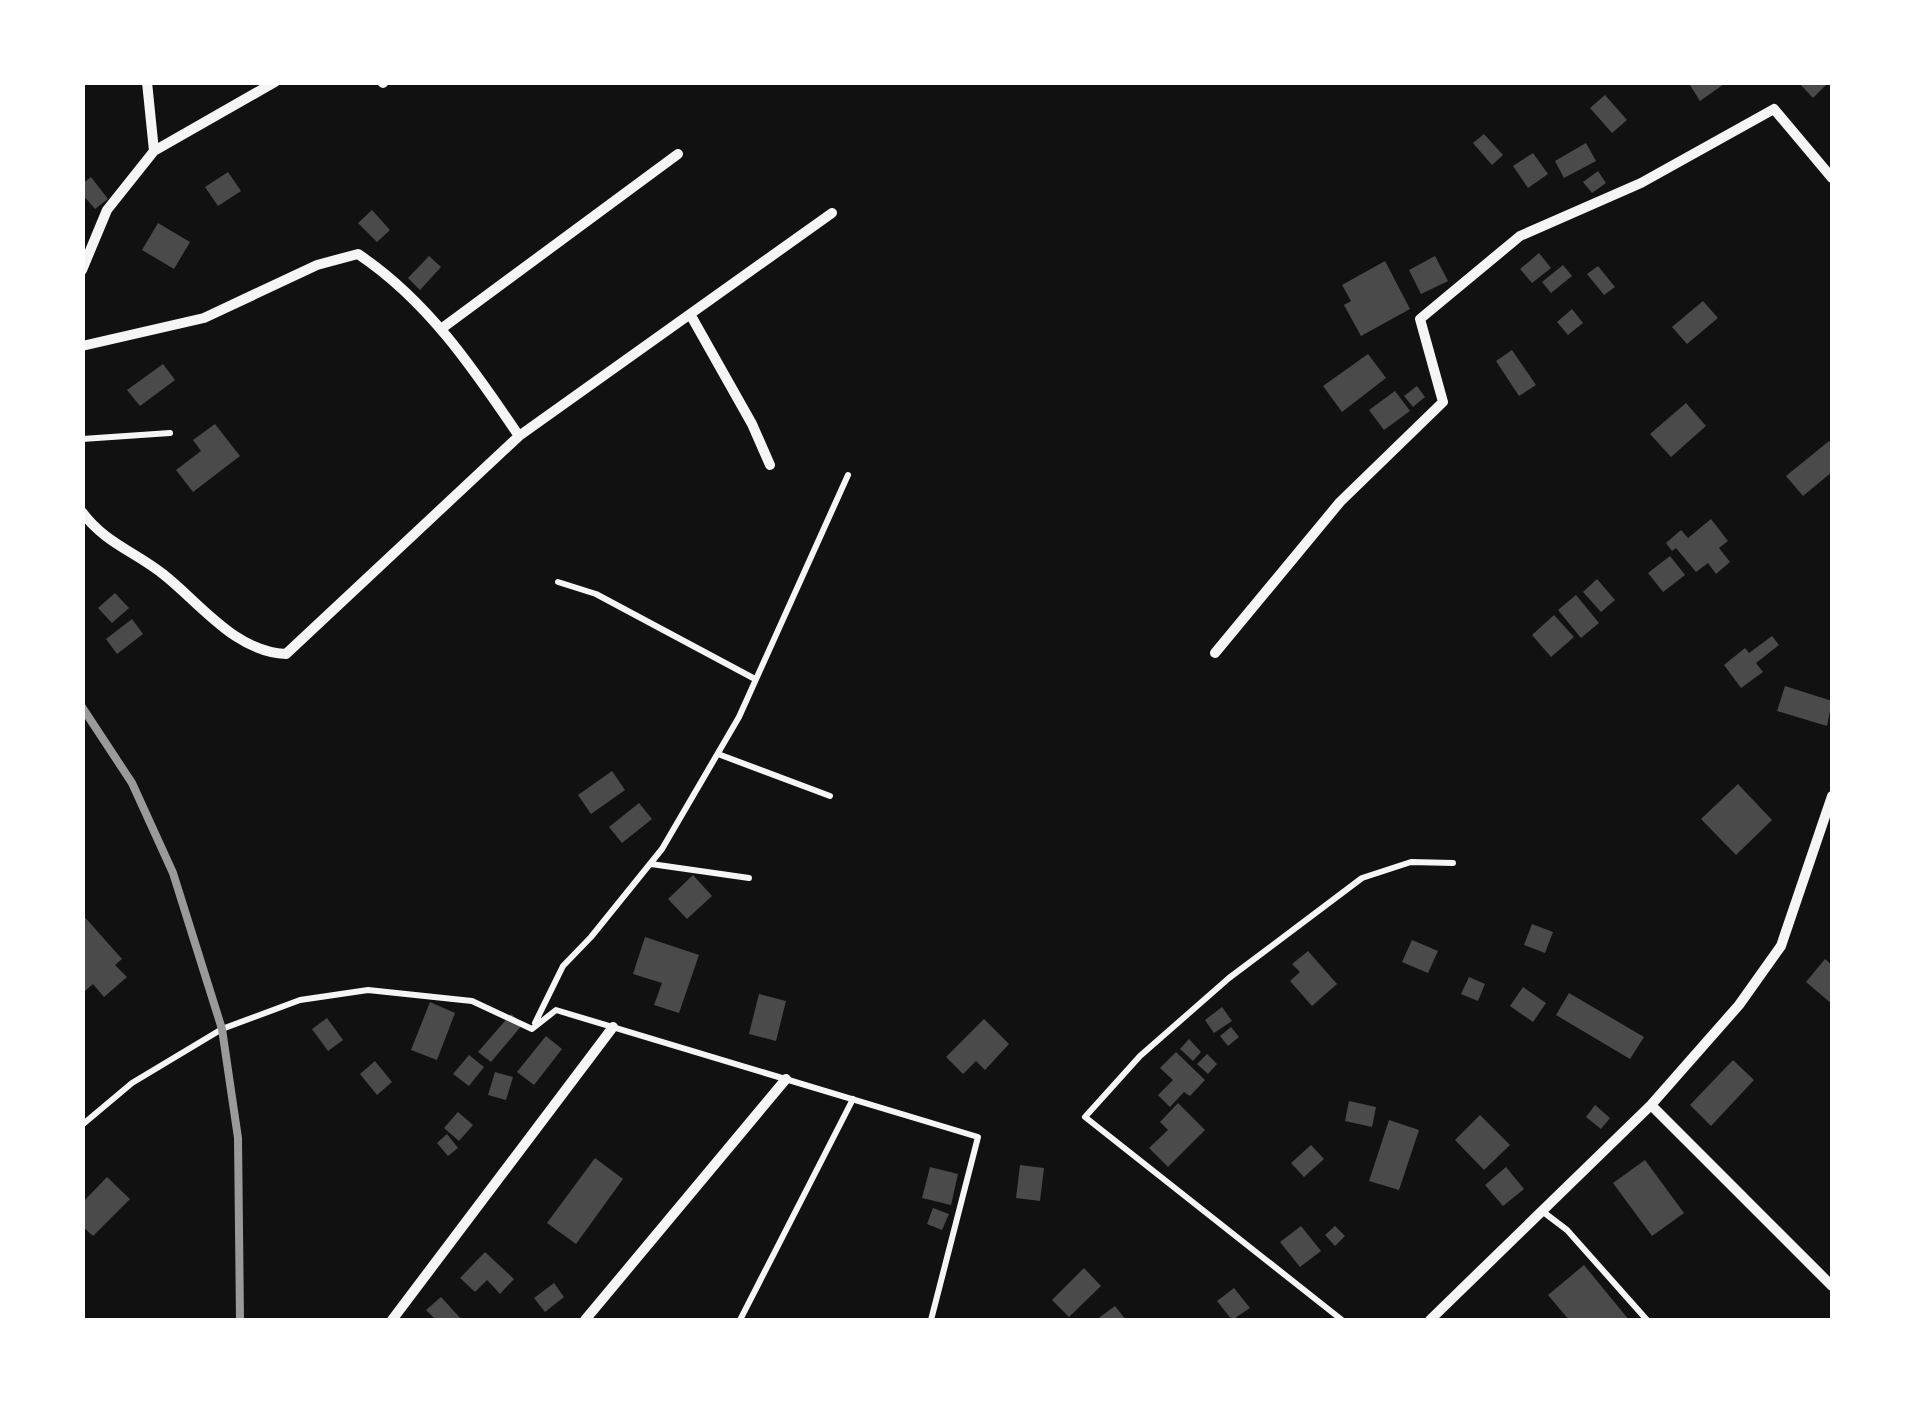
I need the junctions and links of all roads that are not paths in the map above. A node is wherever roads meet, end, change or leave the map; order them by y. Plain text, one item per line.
1 (147, 82) edge
2 (274, 82) edge
3 (154, 150) junction
4 (678, 154) dead end
5 (1832, 178) edge
6 (832, 213) dead end
7 (82, 270) edge
8 (690, 314) junction
9 (441, 329) junction
10 (82, 346) edge
11 (170, 433) dead end
12 (520, 436) junction
13 (82, 439) edge
14 (770, 465) dead end
15 (848, 475) dead end
16 (82, 512) edge
17 (558, 582) dead end
18 (1215, 654) dead end
19 (755, 679) junction
20 (718, 754) junction
21 (830, 796) dead end
22 (1832, 796) edge
23 (650, 864) junction
24 (1453, 864) dead end
25 (748, 878) dead end
26 (613, 1027) junction
27 (532, 1028) junction
28 (786, 1079) junction
29 (853, 1099) junction
30 (1650, 1104) junction
31 (82, 1125) edge
32 (1542, 1211) junction
33 (1832, 1286) edge
34 (392, 1320) edge
35 (585, 1320) edge
36 (740, 1320) edge
37 (931, 1320) edge
38 (1342, 1320) edge
39 (1430, 1320) edge
40 (1647, 1320) edge

1 - 3 street
2 - 3 street
3 - 7 street
4 - 9 street
5 - 18 street
6 - 8 street
8 - 12 street
8 - 14 street
9 - 10 street
9 - 12 street
11 - 13 lane
12 - 16 street
15 - 19 lane
17 - 19 lane
19 - 20 lane
20 - 21 lane
20 - 23 lane
22 - 30 street
23 - 25 lane
23 - 27 lane
24 - 38 lane
26 - 27 lane
26 - 28 lane
26 - 34 street
27 - 31 lane
28 - 29 lane
28 - 35 street
29 - 36 lane
29 - 37 lane
30 - 32 street
30 - 33 street
32 - 39 street
32 - 40 lane

